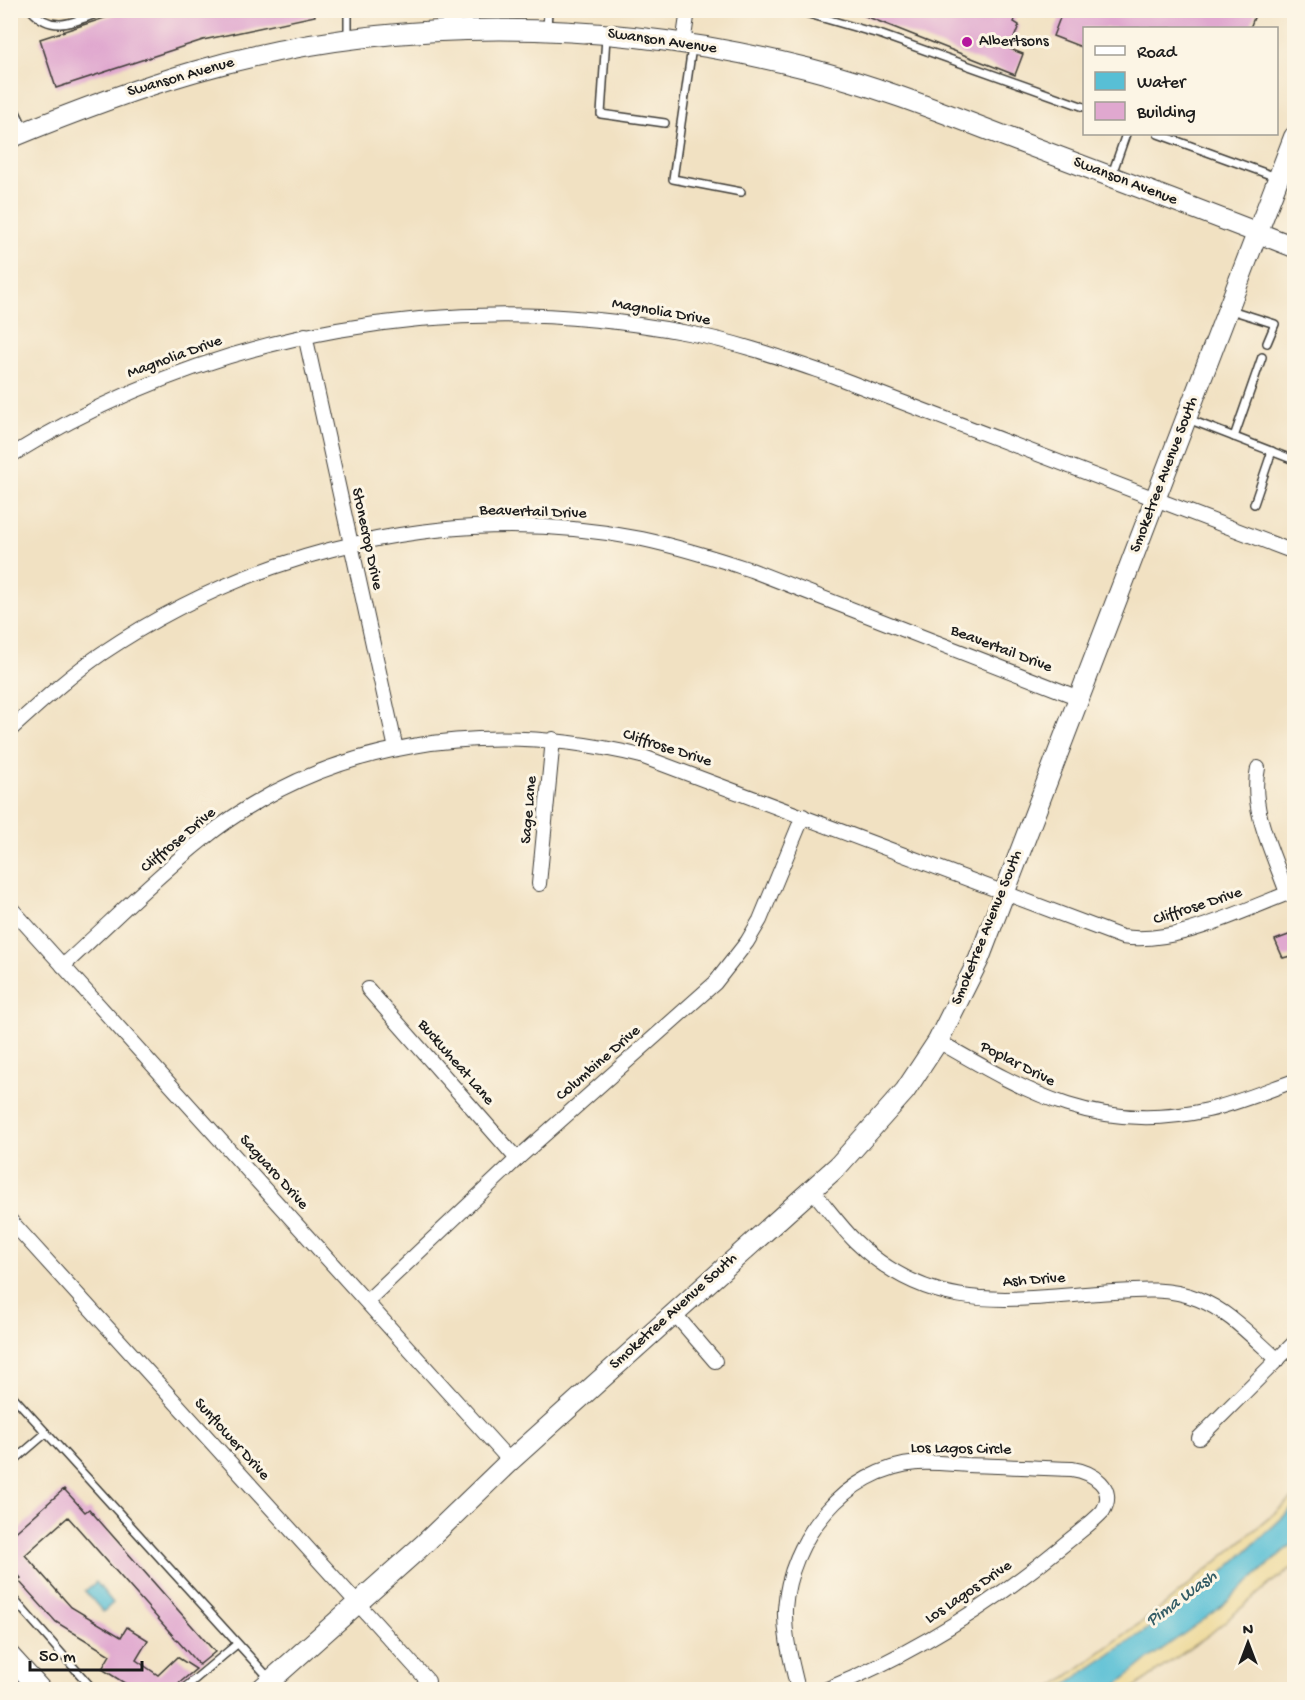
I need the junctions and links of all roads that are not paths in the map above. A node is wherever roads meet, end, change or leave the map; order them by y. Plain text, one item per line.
1 (31, 10) edge
2 (106, 10) edge
3 (348, 10) edge
4 (548, 10) edge
5 (688, 10) edge
6 (795, 10) edge
7 (546, 32) junction
8 (606, 34) junction
9 (348, 42) junction
10 (687, 44) junction
11 (10, 100) edge
12 (1083, 107) edge
13 (665, 123) dead end
14 (18, 135) edge
15 (1126, 135) edge
16 (1161, 135) edge
17 (1294, 137) edge
18 (1111, 177) junction
19 (1279, 178) junction
20 (741, 192) dead end
21 (1258, 232) junction
22 (1294, 247) edge
23 (1229, 309) junction
24 (305, 335) junction
25 (1267, 343) dead end
26 (1262, 357) dead end
27 (1187, 418) junction
28 (1234, 436) junction
29 (1272, 451) junction
30 (10, 456) edge
31 (1294, 460) edge
32 (1155, 500) junction
33 (1254, 504) dead end
34 (350, 543) junction
35 (1294, 552) edge
36 (1079, 698) junction
37 (10, 729) edge
38 (553, 739) junction
39 (396, 749) junction
40 (1258, 768) dead end
41 (803, 816) junction
42 (539, 884) dead end
43 (1291, 892) edge
44 (1004, 893) junction
45 (10, 907) edge
46 (63, 966) junction
47 (368, 989) dead end
48 (938, 1041) junction
49 (1294, 1081) edge
50 (517, 1159) junction
51 (812, 1189) junction
52 (10, 1220) edge
53 (367, 1301) junction
54 (674, 1313) junction
55 (1294, 1343) edge
56 (1278, 1360) junction
57 (715, 1361) dead end
58 (10, 1393) edge
59 (46, 1433) junction
60 (1199, 1438) dead end
61 (510, 1461) junction
62 (10, 1464) edge
63 (1107, 1495) joint
64 (10, 1595) edge
65 (357, 1604) junction
66 (237, 1644) junction
67 (10, 1656) edge
68 (428, 1681) dead end
69 (266, 1685) edge
70 (41, 1689) edge
71 (91, 1689) edge
72 (182, 1689) edge
73 (798, 1689) edge
74 (825, 1689) edge

1 - 2 lane
3 - 9 lane
4 - 7 lane
5 - 10 street
6 - 12 lane
7 - 8 street, Swanson Avenue
7 - 9 street, Swanson Avenue
8 - 10 street, Swanson Avenue
8 - 13 lane
9 - 14 street, Swanson Avenue
10 - 18 street, Swanson Avenue
10 - 20 lane
11 - 14 lane
15 - 18 lane
16 - 19 lane
17 - 19 street, Smoketree Avenue South
18 - 21 street, Swanson Avenue
19 - 21 street, Smoketree Avenue South
21 - 22 street, Swanson Avenue
21 - 23 street, Smoketree Avenue South
23 - 25 lane
23 - 27 street, Smoketree Avenue South
24 - 30 street, Magnolia Drive
24 - 32 street, Magnolia Drive
24 - 34 street, Stonecrop Drive
26 - 28 lane
27 - 28 lane
27 - 32 street, Smoketree Avenue South
28 - 29 lane
29 - 31 lane
29 - 33 lane
32 - 35 street, Magnolia Drive
32 - 36 street, Smoketree Avenue South
34 - 36 street, Beavertail Drive
34 - 37 street, Beavertail Drive
34 - 39 street, Stonecrop Drive
36 - 44 street, Smoketree Avenue South
38 - 39 street, Cliffrose Drive
38 - 41 street, Cliffrose Drive
38 - 42 street, Sage Lane
39 - 46 street, Cliffrose Drive
40 - 43 street
41 - 44 street, Cliffrose Drive
41 - 50 street, Columbine Drive
43 - 44 street, Cliffrose Drive
44 - 48 street, Smoketree Avenue South
45 - 46 street, Saguaro Drive
46 - 53 street, Saguaro Drive
47 - 50 street, Buckwheat Lane
48 - 49 street, Poplar Drive
48 - 51 street, Smoketree Avenue South
50 - 53 street, Columbine Drive
51 - 54 street, Smoketree Avenue South
51 - 56 street, Ash Drive
52 - 65 street, Sunflower Drive
53 - 61 street, Saguaro Drive
54 - 57 street
54 - 61 street, Smoketree Avenue South
55 - 56 street
56 - 60 street
58 - 59 lane
59 - 62 lane
59 - 66 lane
61 - 65 street, Smoketree Avenue South
63 - 73 street, Los Lagos Circle
63 - 74 street, Los Lagos Drive
64 - 71 lane
65 - 68 street, Sunflower Drive
65 - 69 street, Smoketree Avenue South
66 - 69 lane
66 - 72 lane
67 - 70 street

